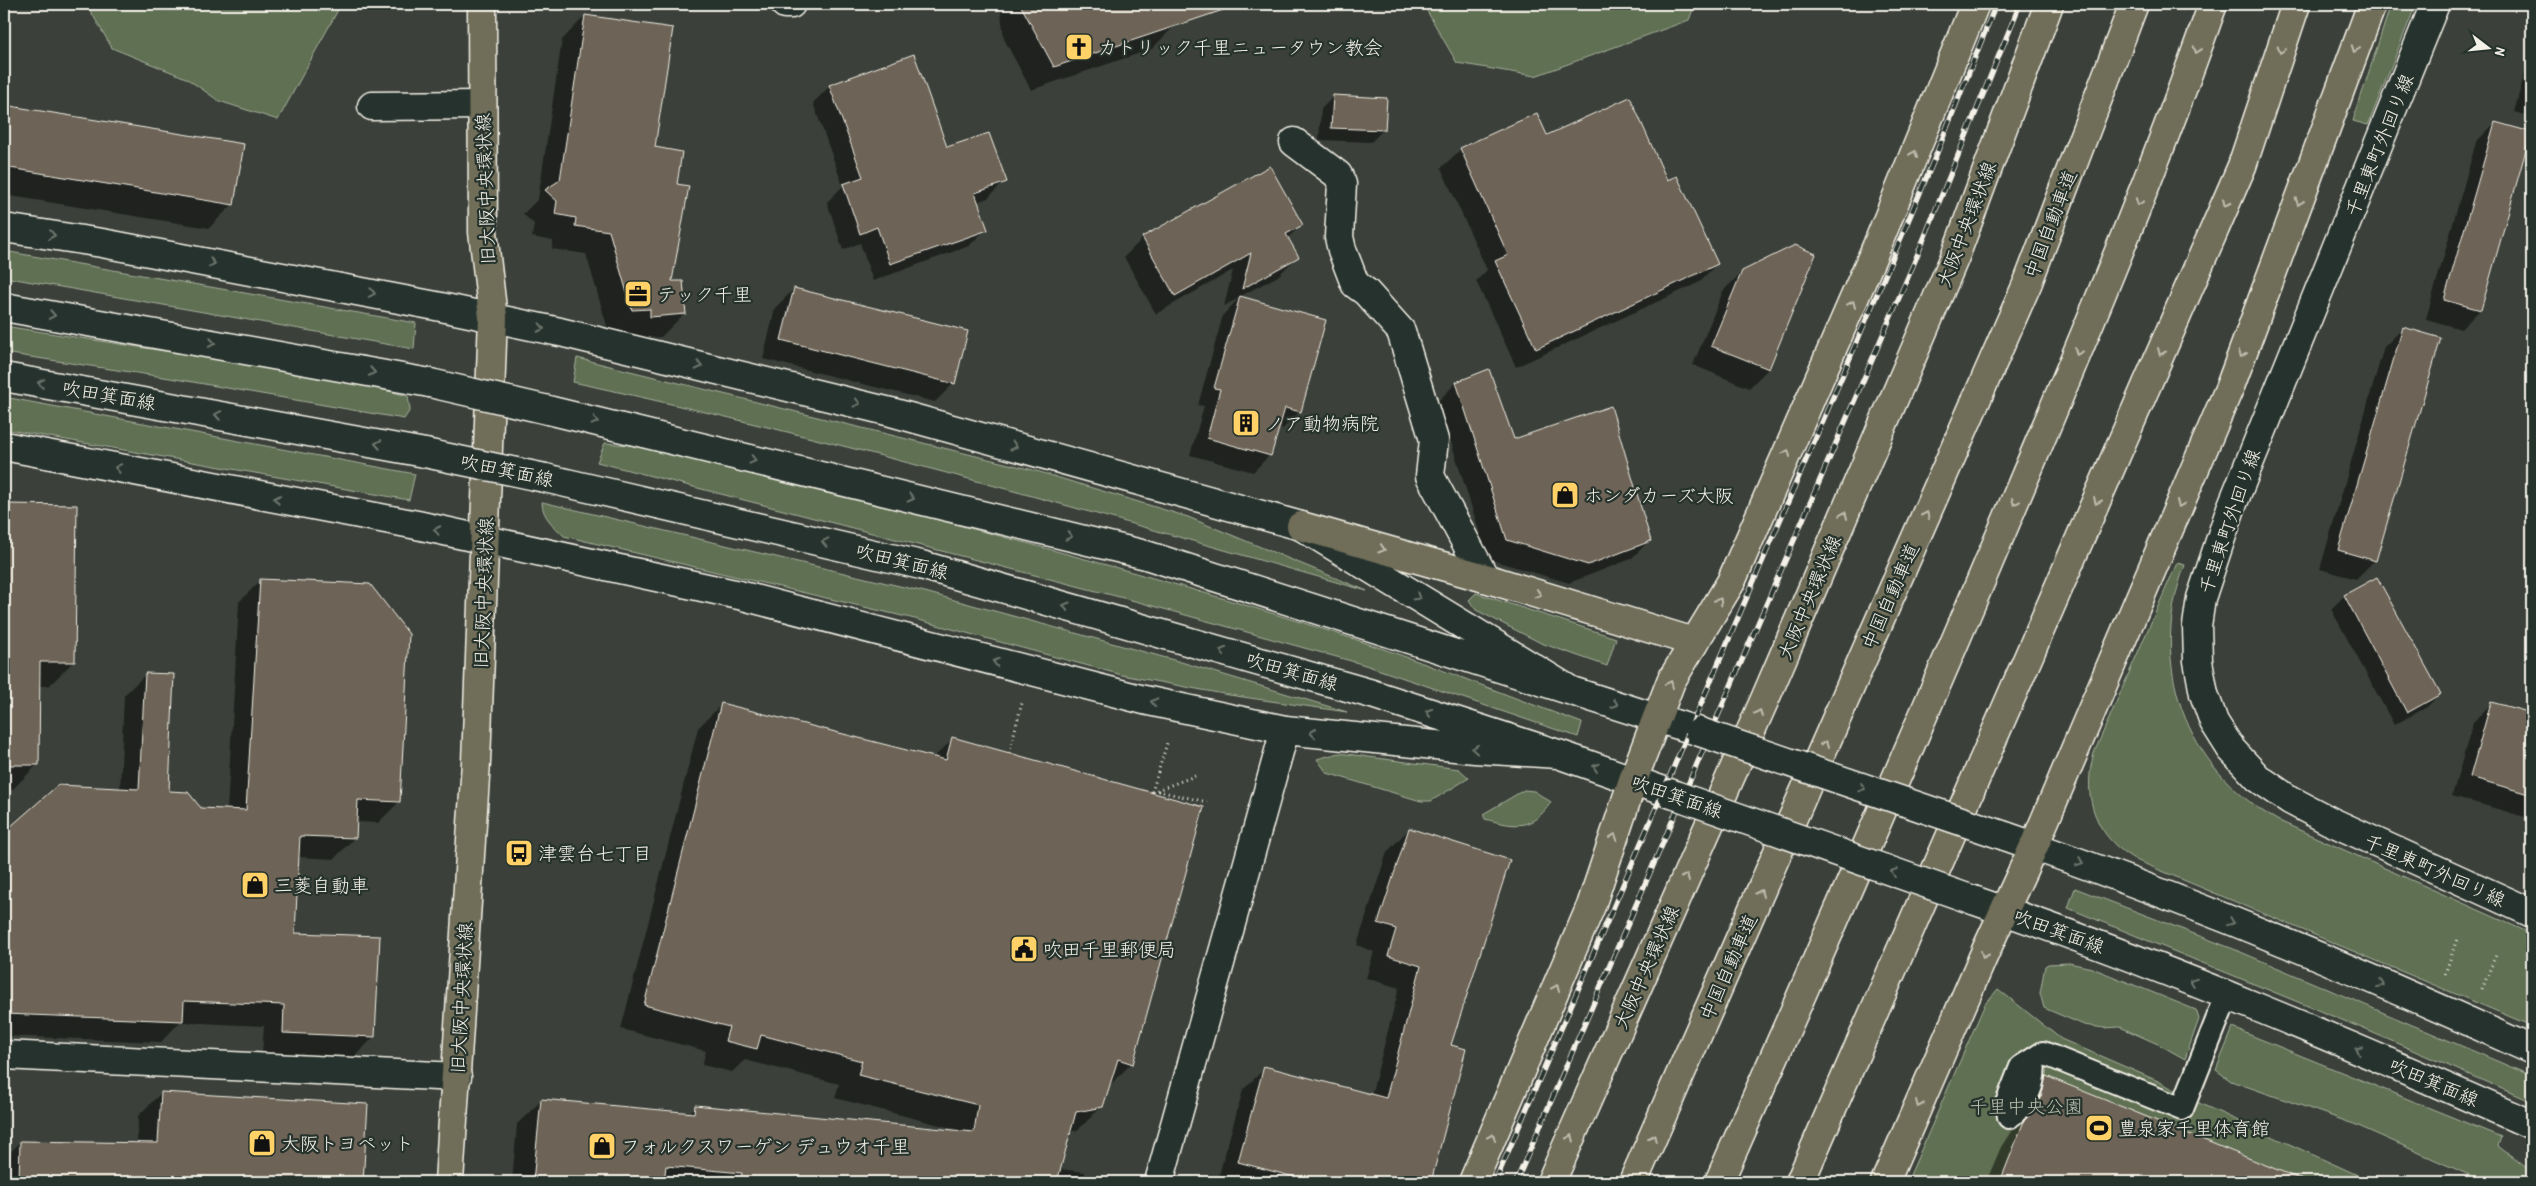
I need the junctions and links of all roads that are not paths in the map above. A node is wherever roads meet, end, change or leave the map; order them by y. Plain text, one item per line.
1 (482, 4) edge
2 (785, 4) edge
3 (791, 4) edge
4 (1974, 4) edge
5 (2049, 4) edge
6 (2134, 4) edge
7 (2213, 4) edge
8 (2296, 4) edge
9 (2372, 4) edge
10 (2435, 4) edge
11 (482, 105) junction
12 (372, 106) dead end
13 (1294, 142) dead end
14 (4, 228) edge
15 (4, 307) edge
16 (493, 317) junction
17 (4, 377) edge
18 (4, 446) edge
19 (1301, 526) junction
20 (485, 540) junction
21 (1485, 578) junction
22 (1694, 642) junction
23 (1568, 689) junction
24 (1656, 717) junction
25 (1285, 730) junction
26 (1558, 754) junction
27 (1633, 780) junction
28 (2034, 846) junction
29 (2004, 910) junction
30 (2532, 913) edge
31 (2227, 995) junction
32 (2532, 1050) edge
33 (4, 1055) edge
34 (2033, 1061) dead end
35 (457, 1078) junction
36 (2532, 1125) edge
37 (449, 1182) edge
38 (1159, 1182) edge
39 (1472, 1182) edge
40 (1551, 1182) edge
41 (1634, 1182) edge
42 (1719, 1182) edge
43 (1800, 1182) edge
44 (1885, 1182) edge

1 - 11 main road, 旧大阪中央環状線
2 - 3 main road
22 -> 4 main road
40 -> 5 main road, 大阪中央環状線
41 -> 6 main road, 中国自動車道
7 -> 42 main road
8 -> 43 main road
9 -> 28 main road
10 - 30 main road, 千里東町外回り線
11 - 12 main road
11 - 16 main road, 旧大阪中央環状線
13 - 21 main road
14 -> 16 main road
15 -> 23 main road, bridge
16 -> 19 main road
16 - 20 main road, 旧大阪中央環状線
26 -> 17 main road, 吹田箕面線, bridge
20 -> 18 main road
19 -> 21 main road
19 -> 23 main road
25 -> 20 main road
20 - 35 main road, 旧大阪中央環状線
21 -> 22 main road
24 -> 22 main road
23 -> 24 main road
24 - 27 main road
24 -> 28 main road, bridge
26 -> 25 main road
25 - 38 main road
27 -> 26 main road, 吹田箕面線
29 -> 27 main road, 吹田箕面線, bridge
39 -> 27 main road
28 - 29 main road
28 -> 32 main road
31 -> 29 main road, 吹田箕面線
29 -> 44 main road
31 - 34 lane
36 -> 31 main road, 吹田箕面線
33 - 35 main road
35 - 37 main road, 旧大阪中央環状線

